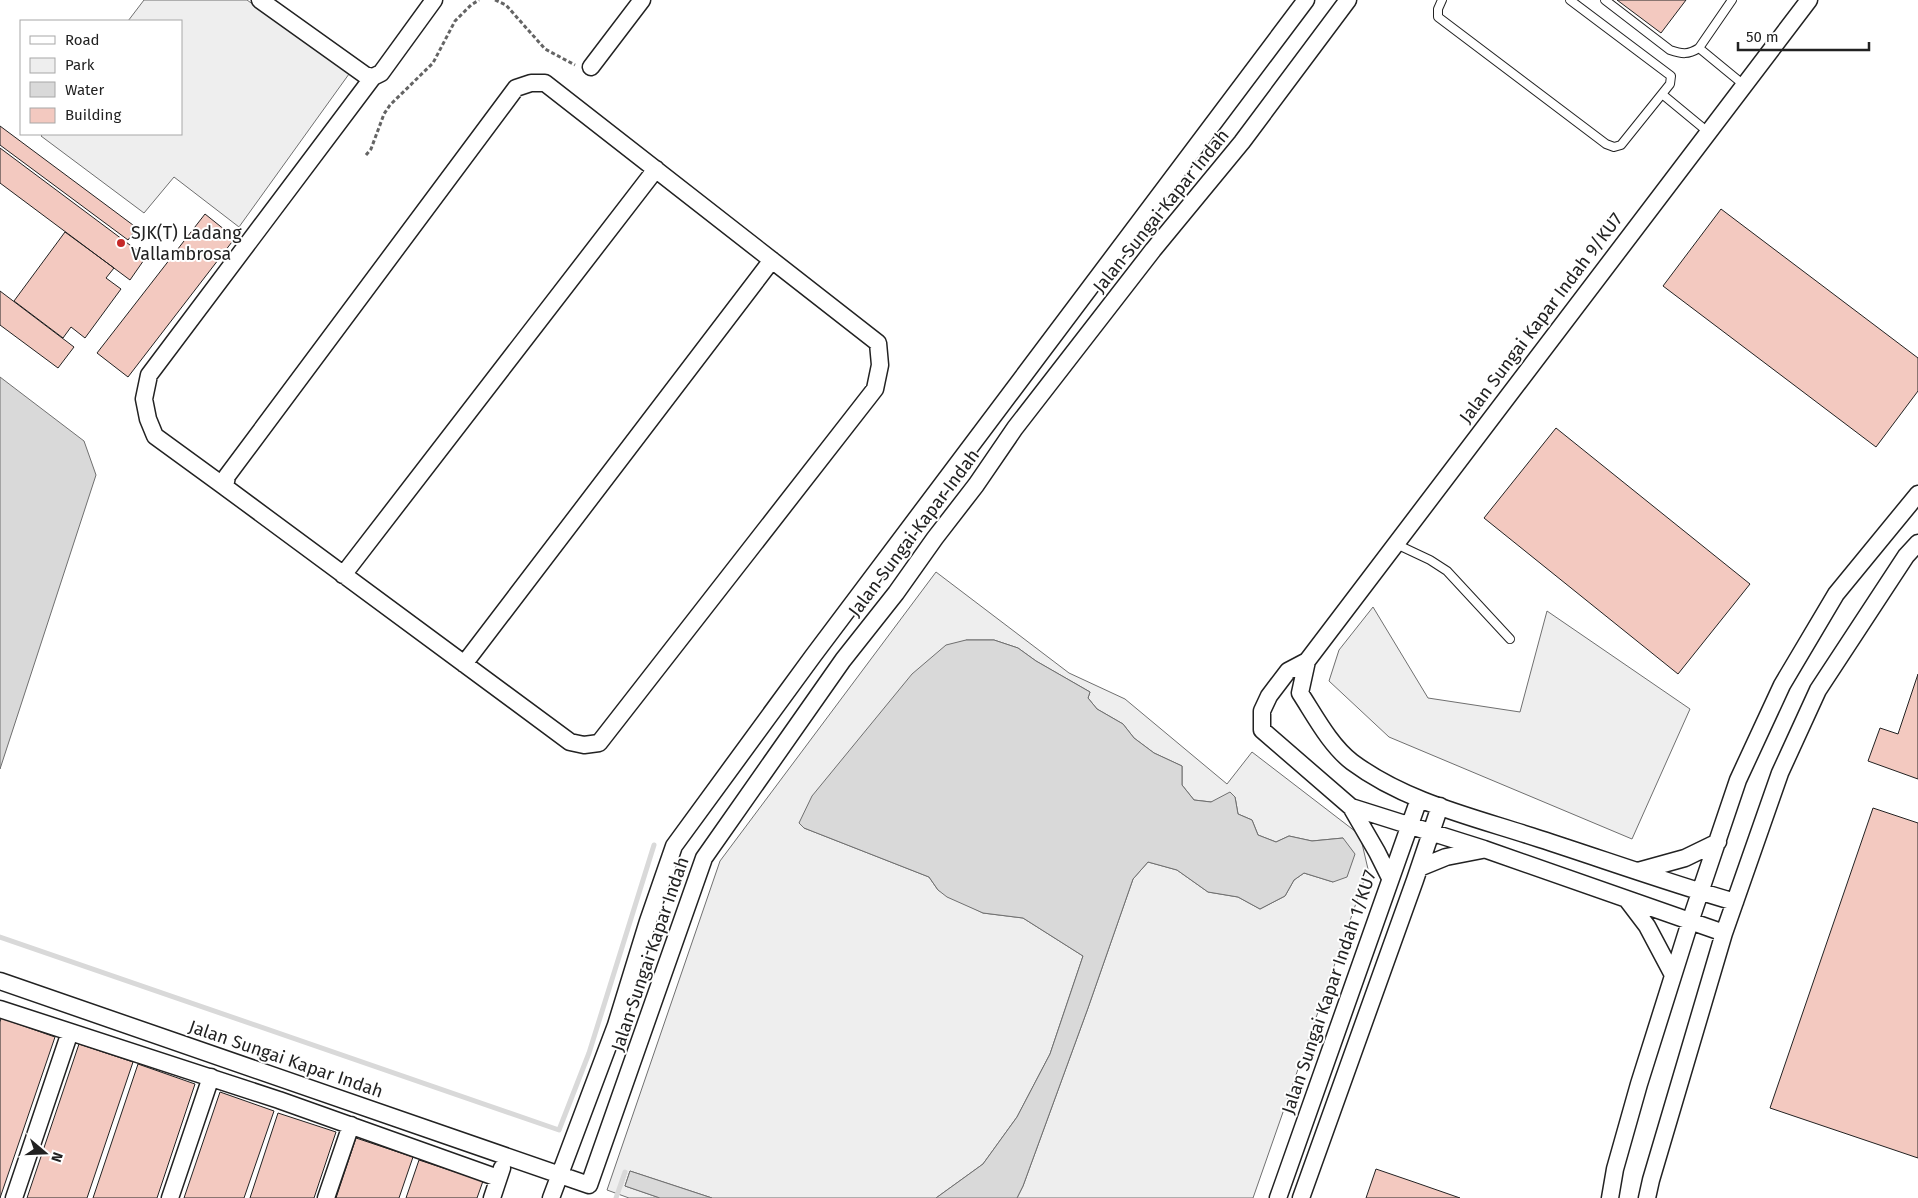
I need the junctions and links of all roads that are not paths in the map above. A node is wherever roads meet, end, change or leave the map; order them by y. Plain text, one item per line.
1 (260, 0) edge
2 (434, 0) edge
3 (642, 0) edge
4 (1306, 0) edge
5 (1348, 0) edge
6 (1442, 0) edge
7 (1570, 0) edge
8 (1605, 0) edge
9 (1732, 0) edge
10 (1809, 0) edge
11 (1699, 48) junction
12 (584, 66) road end
13 (373, 77) junction
14 (1744, 85) junction
15 (1662, 94) junction
16 (1708, 132) junction
17 (656, 169) junction
18 (772, 260) junction
19 (225, 487) junction
20 (1918, 494) edge
21 (1918, 543) edge
22 (1405, 548) junction
23 (343, 575) junction
24 (1510, 639) dead end
25 (1307, 661) junction
26 (464, 664) junction
27 (1419, 799) junction
28 (1440, 806) junction
29 (1351, 807) junction
30 (1409, 824) junction
31 (1431, 833) junction
32 (1718, 842) junction
33 (1484, 849) junction
34 (1638, 871) junction
35 (1417, 874) junction
36 (1390, 878) junction
37 (1701, 892) junction
38 (1628, 901) junction
39 (1735, 902) junction
40 (1690, 922) junction
41 (1724, 933) junction
42 (1673, 975) junction
43 (0, 981) edge
44 (0, 1009) edge
45 (70, 1032) junction
46 (211, 1077) junction
47 (351, 1125) junction
48 (506, 1157) junction
49 (559, 1175) junction
50 (498, 1178) junction
51 (14, 1198) edge
52 (170, 1198) edge
53 (326, 1198) edge
54 (492, 1198) edge
55 (551, 1198) edge
56 (1278, 1198) edge
57 (1301, 1198) edge
58 (1610, 1198) edge
59 (1647, 1198) edge

1 - 13 street
2 - 13 street
3 - 12 street
4 - 49 street, Jalan Sungai Kapar Indah
5 - 49 street, Jalan Sungai Kapar Indah
6 - 15 lane
7 - 15 lane
8 - 11 lane
9 - 11 lane
10 - 14 street, Jalan Sungai Kapar Indah 9/KU7
11 - 14 lane
13 - 19 street
14 - 16 street, Jalan Sungai Kapar Indah 9/KU7
15 - 16 lane
16 - 22 street, Jalan Sungai Kapar Indah 9/KU7
17 - 18 street
17 - 19 street
17 - 23 street
18 - 26 street
18 - 26 street
19 - 23 street
20 - 32 street
21 - 39 street
22 - 24 lane
22 - 25 street, Jalan Sungai Kapar Indah 9/KU7
23 - 26 street
25 - 27 street
25 - 29 street
27 - 28 street
27 - 30 street, Jalan Sungai Kapar Indah 1/KU7
28 - 31 street
28 - 34 street
29 - 30 street
29 - 36 street
30 - 31 street
30 - 36 street, Jalan Sungai Kapar Indah 1/KU7
31 - 33 street
31 - 35 street
32 - 34 street
32 - 37 street
33 - 35 street
33 - 38 street
34 - 37 street
35 - 57 street
36 - 56 street, Jalan Sungai Kapar Indah 1/KU7
37 - 39 street
37 - 40 street
38 - 40 street
38 - 42 street
39 - 41 street
40 - 41 street
40 - 42 street
41 - 59 street
42 - 58 street
43 - 48 street, Jalan Sungai Kapar Indah
44 - 45 street
45 - 46 street
45 - 51 street
46 - 47 street
46 - 52 street
47 - 50 street
47 - 53 street
48 - 49 street, Jalan Sungai Kapar Indah
48 - 50 street
49 - 55 street
50 - 54 street

